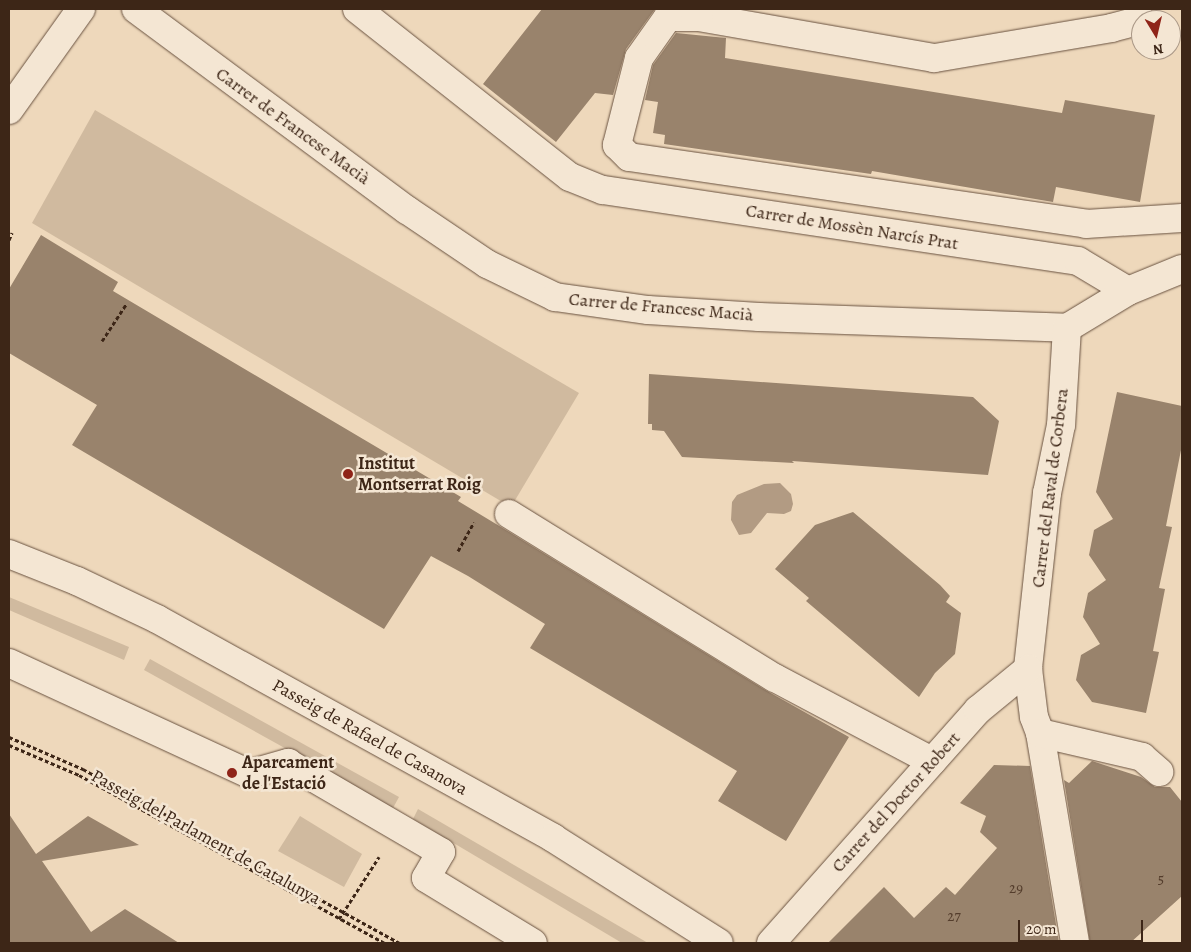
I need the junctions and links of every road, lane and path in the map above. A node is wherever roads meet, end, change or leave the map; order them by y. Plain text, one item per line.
1 (81, 9) edge
2 (136, 9) edge
3 (357, 9) edge
4 (1131, 23) edge
5 (9, 110) edge
6 (1182, 218) edge
7 (12, 234) dead end
8 (9, 240) edge
9 (1182, 269) edge
10 (1128, 290) junction
11 (127, 303) dead end
12 (1067, 328) junction
13 (102, 341) dead end
14 (510, 514) dead end
15 (477, 517) dead end
16 (458, 551) dead end
17 (9, 554) edge
18 (9, 663) edge
19 (1028, 669) junction
20 (988, 701) junction
21 (1037, 725) junction
22 (9, 738) edge
23 (9, 745) edge
24 (932, 761) junction
25 (1158, 772) dead end
26 (385, 848) dead end
27 (344, 912) junction
28 (339, 919) junction
29 (384, 943) edge
30 (400, 943) edge
31 (533, 943) edge
32 (719, 943) edge
33 (771, 943) edge
34 (1075, 943) edge

1 - 5 street
2 - 12 street, Carrer de Francesc Macià
3 - 10 street, Carrer de Mossèn Narcís Prat
4 - 6 street
7 - 8 path
9 - 10 street
10 - 12 street
11 - 13 path
12 - 19 street, Carrer del Raval de Corbera
14 - 24 street
15 - 16 path
17 - 32 street, Passeig de Rafael de Casanova
18 - 31 street
19 - 20 street, Carrer del Doctor Robert
19 - 21 street, Carrer del Raval de Corbera
20 - 21 street
20 - 24 street, Carrer del Doctor Robert
21 - 25 street
21 - 34 street, Carrer del Raval de Corbera
22 - 27 path, Passeig del Parlament de Catalunya
23 - 28 path
24 - 33 street, Carrer del Doctor Robert
26 - 27 path
27 - 28 path
27 - 30 path, Passeig del Parlament de Catalunya
28 - 29 path

